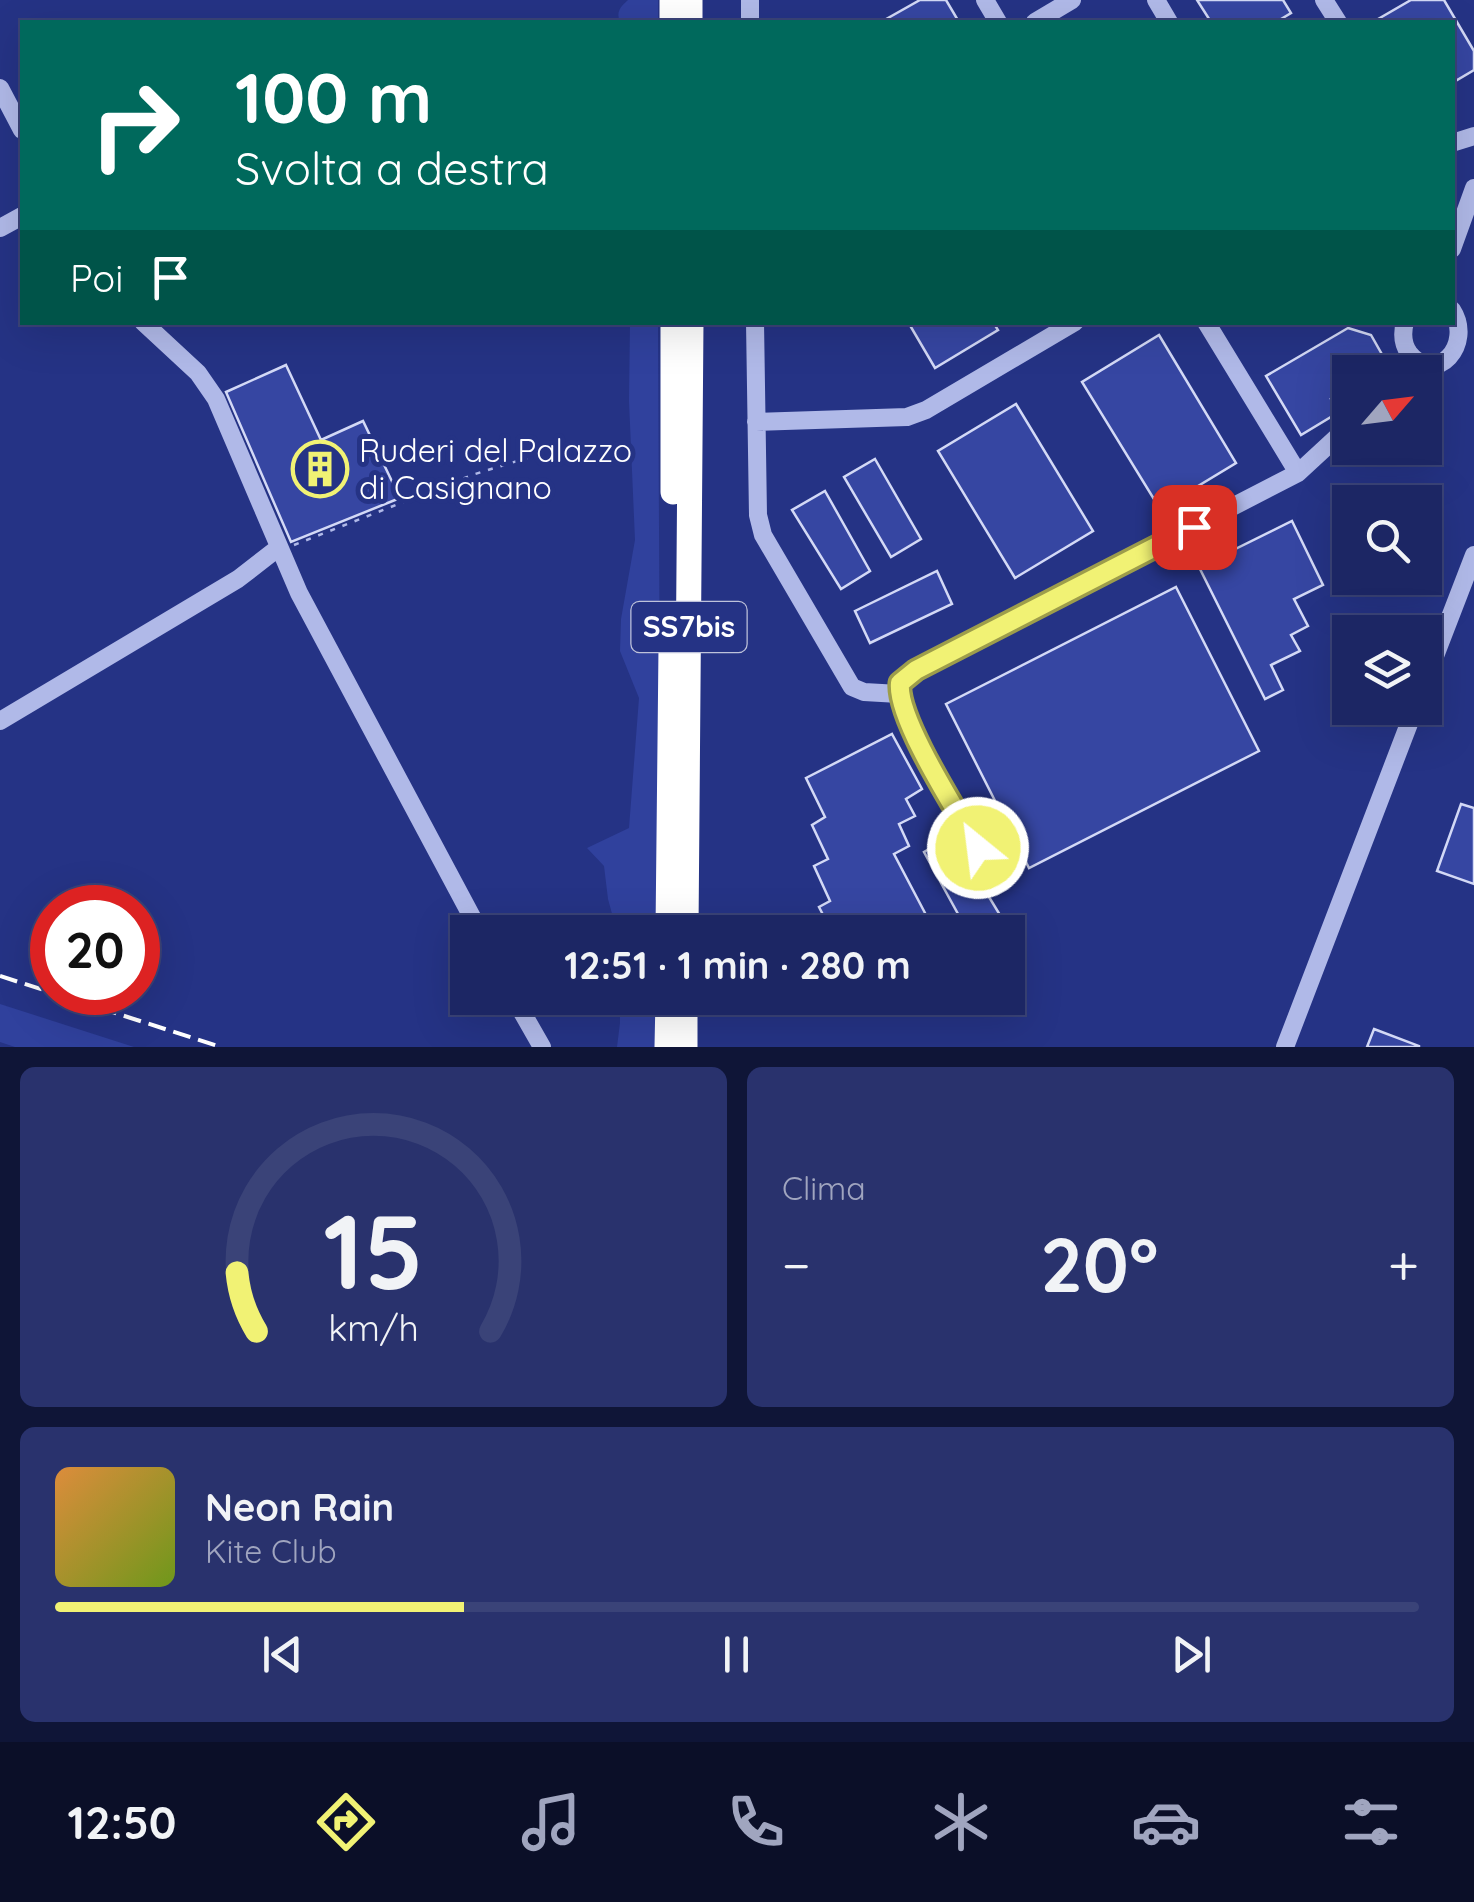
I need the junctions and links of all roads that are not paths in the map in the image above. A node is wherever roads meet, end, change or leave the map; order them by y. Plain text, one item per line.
1 (1072, 0) edge
2 (1038, 20) edge
3 (2, 97) edge
4 (20, 127) edge
5 (1474, 188) edge
6 (1456, 221) edge
7 (146, 325) edge
8 (673, 325) edge
9 (691, 325) edge
10 (755, 325) edge
11 (1070, 325) edge
12 (1208, 325) edge
13 (1404, 325) edge
14 (1469, 334) edge
15 (1466, 354) edge
16 (1409, 355) edge
17 (1442, 362) edge
18 (756, 422) junction
19 (1332, 442) edge
20 (1298, 473) junction
21 (278, 548) junction
22 (1474, 554) edge
23 (1442, 638) edge
24 (898, 694) junction
25 (0, 721) edge
26 (1408, 725) edge
27 (995, 879) dead end
28 (471, 915) edge
29 (668, 915) edge
30 (686, 915) edge
31 (524, 1015) edge
32 (668, 1015) edge
33 (685, 1015) edge
34 (542, 1047) edge
35 (667, 1047) edge
36 (685, 1047) edge
37 (1285, 1047) edge

1 - 2 street
3 - 4 street
5 - 6 street
7 - 21 street
8 - 29 highway, SS7bis
9 - 30 highway, SS7bis
10 - 18 street
11 - 18 street
12 - 20 street
13 - 16 street
14 - 15 street
15 - 17 street
18 - 24 street
19 - 20 street
20 - 24 street
21 - 25 street
21 - 28 street
22 - 23 street
24 - 27 street
26 - 37 street
31 - 34 street
32 - 35 highway
33 - 36 highway

